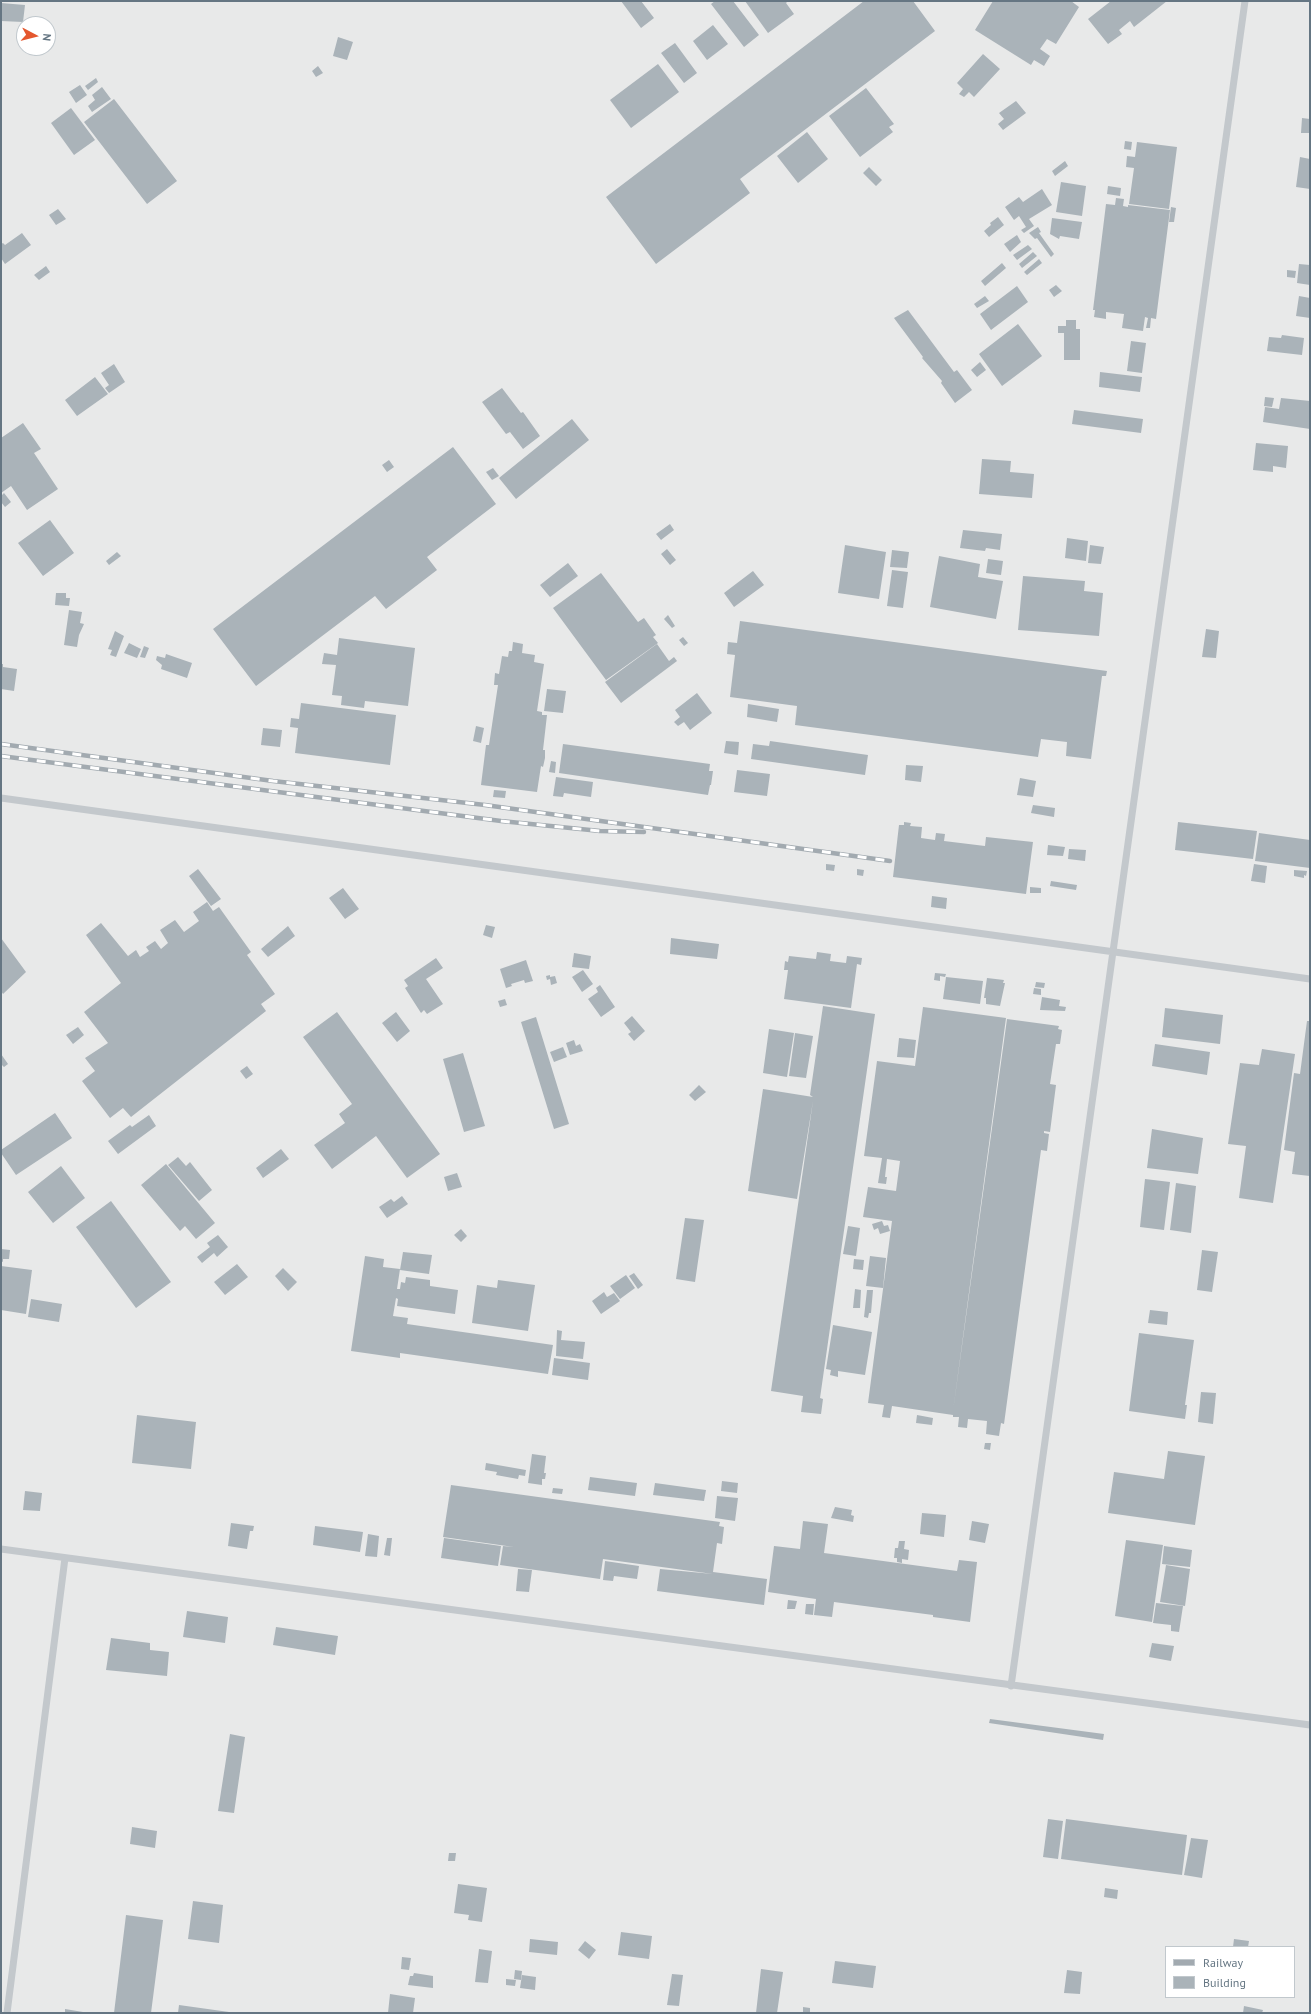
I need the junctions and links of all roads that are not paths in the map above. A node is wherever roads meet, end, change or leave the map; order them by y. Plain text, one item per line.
1 (1245, 1) edge
2 (1, 798) edge
3 (1113, 952) junction
4 (1310, 979) edge
5 (1, 1549) edge
6 (65, 1558) junction
7 (1011, 1686) junction
8 (1310, 1725) edge
9 (8, 2013) edge

1 - 3 lane
2 - 3 lane
3 - 4 lane
3 - 7 lane
5 - 6 lane
6 - 7 lane
6 - 9 lane
7 - 8 lane

